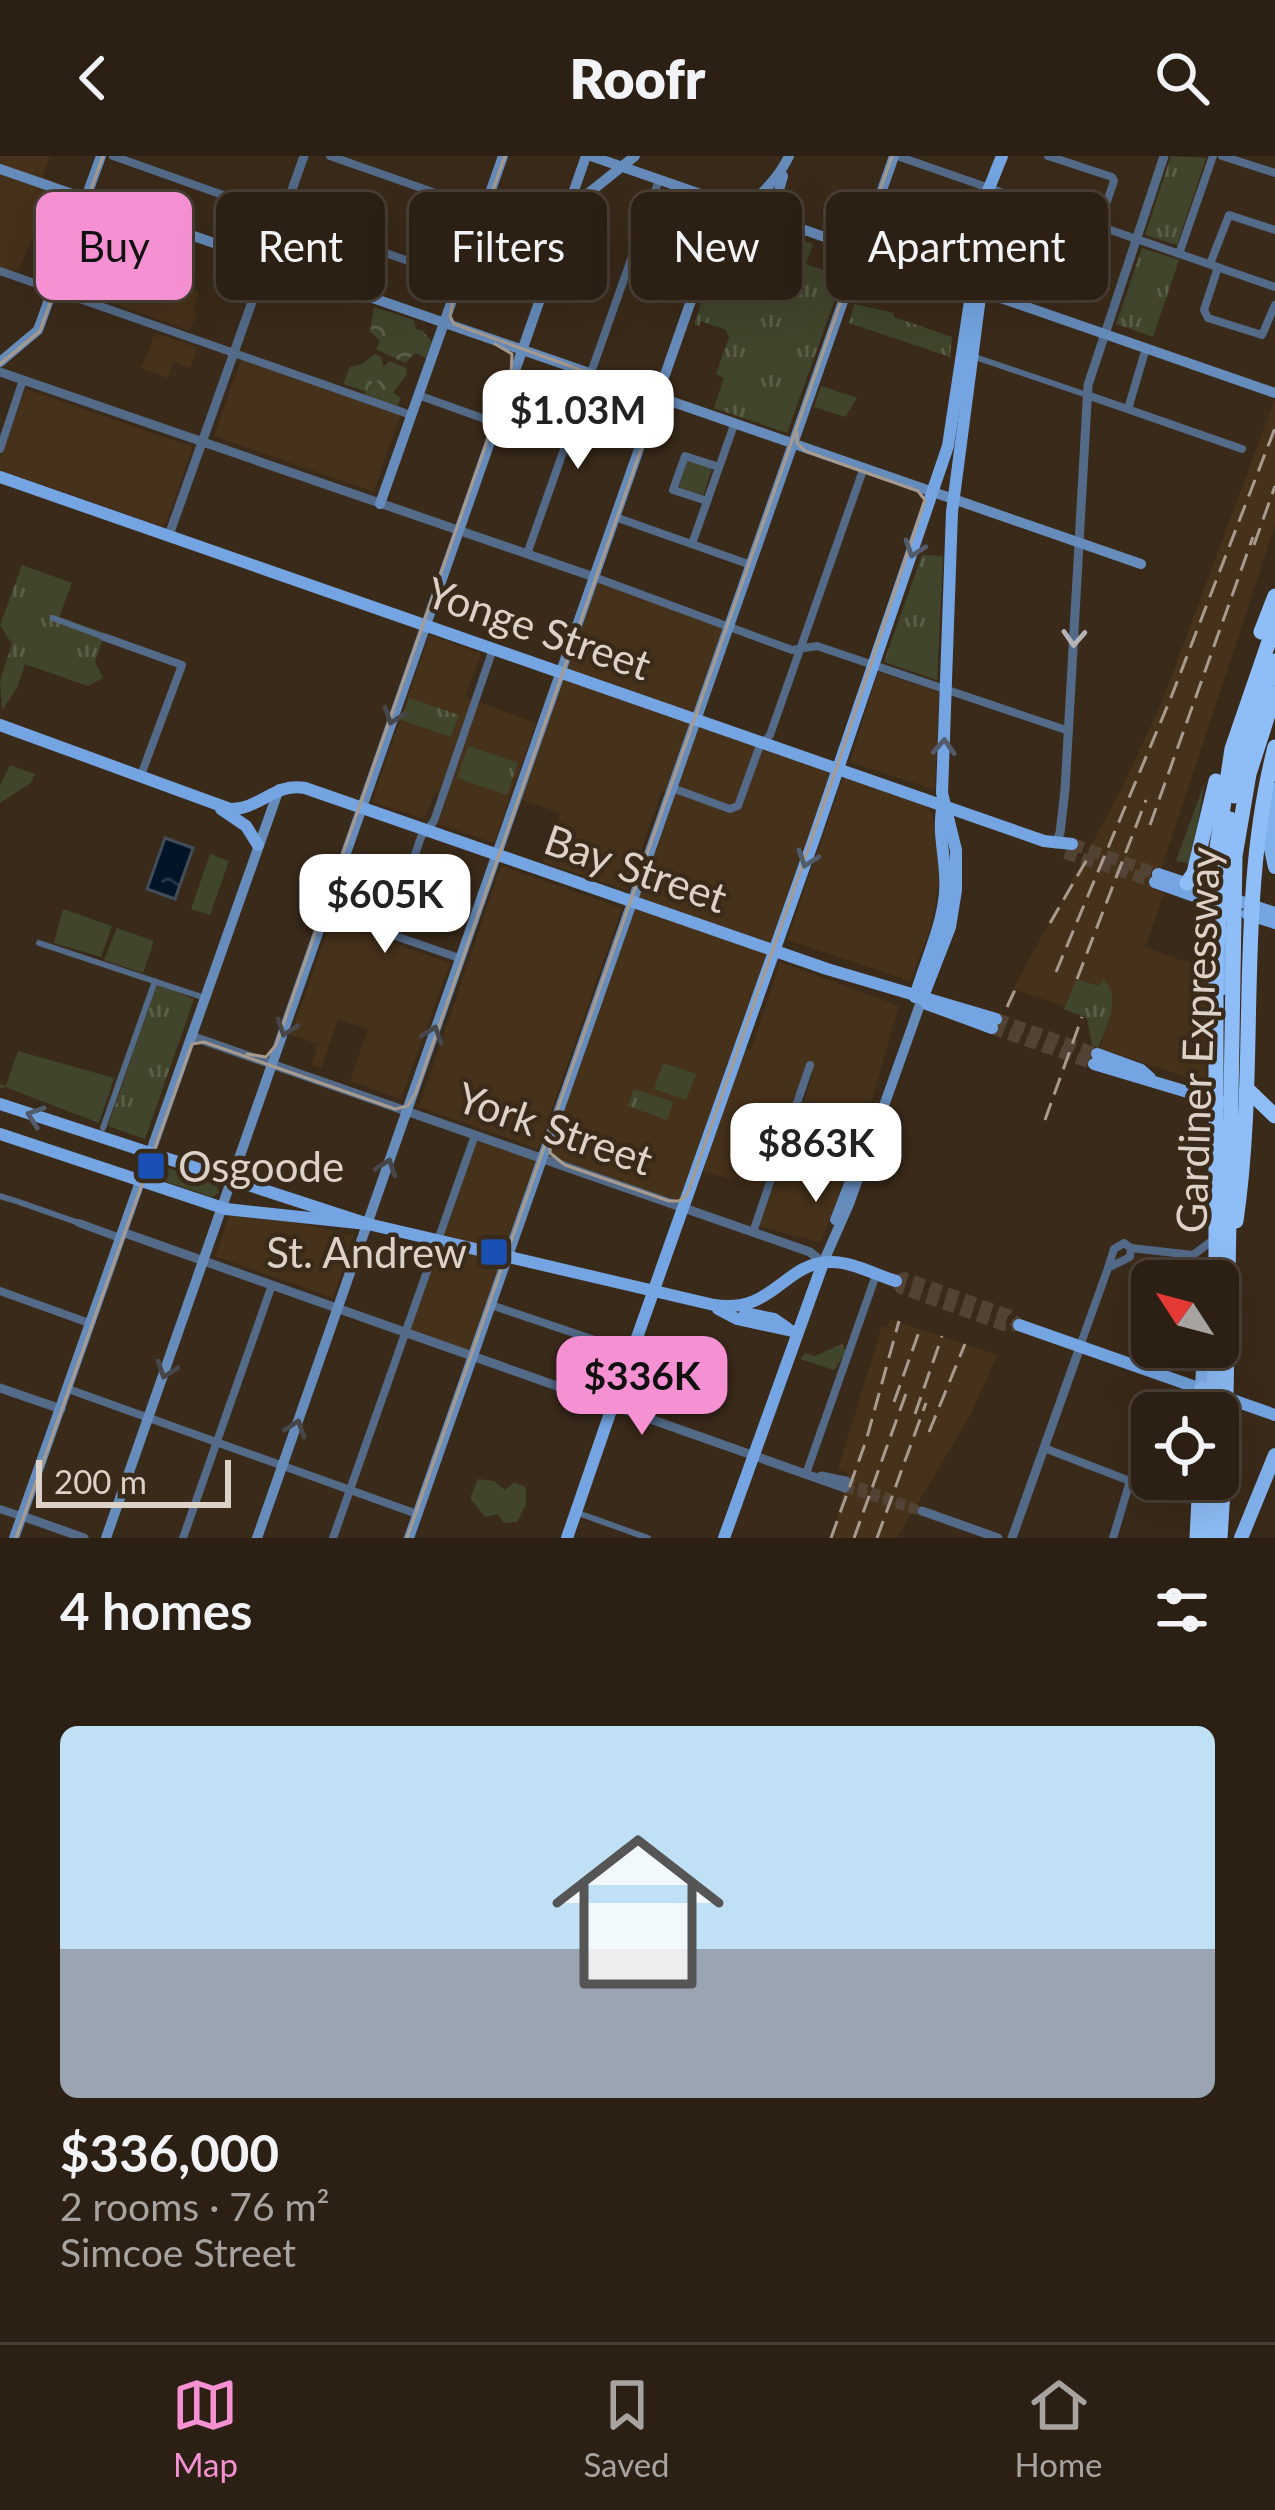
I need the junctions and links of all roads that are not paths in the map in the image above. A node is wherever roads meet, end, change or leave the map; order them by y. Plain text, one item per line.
1 (101, 156) edge
2 (112, 156) edge
3 (304, 156) edge
4 (330, 156) edge
5 (503, 156) edge
6 (589, 156) edge
7 (634, 156) edge
8 (895, 156) edge
9 (1002, 156) edge
10 (1048, 156) edge
11 (1164, 156) edge
12 (1217, 156) edge
13 (788, 158) edge
14 (621, 166) junction
15 (0, 169) edge
16 (1275, 173) edge
17 (659, 180) junction
18 (991, 189) junction
19 (66, 192) edge
20 (88, 192) edge
21 (216, 192) edge
22 (291, 192) edge
23 (435, 192) edge
24 (490, 192) edge
25 (574, 192) edge
26 (590, 192) edge
27 (693, 192) edge
28 (765, 192) edge
29 (779, 192) edge
30 (882, 192) edge
31 (989, 192) edge
32 (1002, 192) edge
33 (1108, 200) edge
34 (1108, 222) edge
35 (1275, 230) edge
36 (1136, 238) junction
37 (1179, 254) junction
38 (1214, 266) junction
39 (0, 271) edge
40 (36, 284) edge
41 (1275, 286) edge
42 (49, 300) edge
43 (82, 300) edge
44 (252, 300) edge
45 (374, 300) edge
46 (452, 300) edge
47 (540, 300) edge
48 (692, 300) edge
49 (845, 300) edge
50 (973, 300) edge
51 (974, 300) edge
52 (1010, 300) edge
53 (1275, 304) edge
54 (443, 324) junction
55 (1105, 332) junction
56 (1146, 348) junction
57 (233, 352) junction
58 (521, 352) junction
59 (972, 356) junction
60 (0, 362) edge
61 (0, 372) edge
62 (590, 375) junction
63 (23, 380) junction
64 (1275, 393) edge
65 (418, 394) junction
66 (1087, 395) junction
67 (658, 398) junction
68 (1128, 410) junction
69 (411, 415) junction
70 (496, 423) junction
71 (734, 425) junction
72 (202, 442) junction
73 (794, 446) junction
74 (0, 449) edge
75 (1242, 449) dead end
76 (719, 467) junction
77 (863, 470) junction
78 (0, 477) edge
79 (932, 494) junction
80 (707, 501) junction
81 (953, 501) junction
82 (380, 504) junction
83 (615, 517) junction
84 (458, 531) junction
85 (169, 535) junction
86 (692, 544) junction
87 (1079, 544) junction
88 (526, 554) junction
89 (1141, 564) dead end
90 (751, 565) junction
91 (594, 577) junction
92 (1275, 596) edge
93 (53, 619) dead end
94 (425, 624) junction
95 (1269, 626) edge
96 (729, 627) junction
97 (104, 637) joint
98 (1275, 645) edge
99 (494, 648) junction
100 (802, 648) junction
101 (1275, 661) edge
102 (874, 664) junction
103 (561, 671) junction
104 (947, 690) junction
105 (1275, 693) edge
106 (697, 718) junction
107 (1275, 720) edge
108 (0, 725) edge
109 (1246, 727) junction
110 (1069, 731) junction
111 (765, 741) junction
112 (1275, 747) edge
113 (839, 767) junction
114 (140, 777) junction
115 (672, 788) junction
116 (279, 789) junction
117 (1275, 790) edge
118 (215, 804) junction
119 (944, 804) junction
120 (362, 807) junction
121 (427, 830) junction
122 (258, 845) junction
123 (1064, 847) joint
124 (496, 854) junction
125 (1275, 866) edge
126 (1187, 883) junction
127 (632, 902) junction
128 (1226, 902) junction
129 (326, 911) junction
130 (1275, 913) edge
131 (1275, 923) edge
132 (388, 934) junction
133 (39, 943) dead end
134 (775, 950) junction
135 (1216, 952) junction
136 (460, 958) junction
137 (155, 981) junction
138 (205, 998) junction
139 (918, 998) junction
140 (994, 1024) tunnel mouth
141 (191, 1036) junction
142 (1095, 1059) tunnel mouth
143 (273, 1064) junction
144 (810, 1065) dead end
145 (1222, 1103) junction
146 (0, 1104) edge
147 (406, 1111) junction
148 (1275, 1118) edge
149 (103, 1128) dead end
150 (0, 1134) edge
151 (475, 1135) junction
152 (149, 1155) junction
153 (542, 1158) junction
154 (140, 1181) junction
155 (231, 1183) junction
156 (0, 1196) edge
157 (222, 1208) junction
158 (684, 1208) junction
159 (79, 1223) joint
160 (368, 1224) junction
161 (1222, 1228) junction
162 (753, 1232) junction
163 (121, 1235) junction
164 (437, 1241) junction
165 (1131, 1248) junction
166 (508, 1256) junction
167 (204, 1260) junction
168 (1220, 1260) edge
169 (1221, 1260) edge
170 (1221, 1260) edge
171 (1226, 1260) edge
172 (823, 1262) junction
173 (1108, 1268) junction
174 (876, 1275) junction
175 (896, 1281) tunnel mouth
176 (273, 1284) junction
177 (0, 1292) edge
178 (654, 1292) junction
179 (491, 1305) junction
180 (714, 1305) junction
181 (339, 1307) junction
182 (729, 1307) junction
183 (91, 1323) junction
184 (1019, 1325) dead end
185 (792, 1330) junction
186 (406, 1331) junction
187 (1080, 1347) junction
188 (633, 1349) junction
189 (473, 1355) junction
190 (1222, 1368) edge
191 (0, 1388) edge
192 (68, 1390) junction
193 (1194, 1392) edge
194 (614, 1403) junction
195 (1239, 1405) edge
196 (61, 1409) junction
197 (1275, 1414) edge
198 (148, 1419) junction
199 (217, 1444) junction
200 (1044, 1448) junction
201 (754, 1453) junction
202 (1275, 1455) edge
203 (282, 1467) junction
204 (807, 1471) junction
205 (845, 1484) tunnel mouth
206 (350, 1491) junction
207 (1204, 1500) edge
208 (1208, 1500) edge
209 (0, 1509) edge
210 (922, 1511) tunnel mouth
211 (576, 1513) junction
212 (417, 1514) junction
213 (22, 1516) junction
214 (14, 1538) edge
215 (84, 1538) edge
216 (106, 1538) edge
217 (183, 1538) edge
218 (257, 1538) edge
219 (334, 1538) edge
220 (409, 1538) edge
221 (567, 1538) edge
222 (648, 1538) edge
223 (724, 1538) edge
224 (998, 1538) edge
225 (1012, 1538) edge
226 (1113, 1538) edge
227 (1197, 1538) edge
228 (1209, 1538) edge
229 (1234, 1538) edge

1 - 20 main road
2 - 21 street
3 - 22 street
4 - 23 street
5 - 24 main road
6 - 14 main road
6 - 25 main road
7 - 14 main road
8 - 18 street
8 - 30 main road
9 - 18 main road
10 - 33 street
11 - 36 street
12 - 16 street
12 - 37 street
13 - 28 main road
13 - 29 main road
14 - 17 main road
14 - 26 main road
15 - 19 main road
17 - 27 main road
17 - 62 street
18 - 31 main road
18 - 32 street
34 - 36 street
35 - 38 street
36 - 37 street
36 - 55 street
37 - 38 street
38 - 41 street
38 - 53 street
39 - 40 street
42 - 60 main road
43 - 57 street
44 - 57 street
45 - 54 main road
46 - 54 main road
47 - 58 main road
48 - 67 main road
49 - 73 main road
50 - 79 main road
51 - 59 main road
52 - 55 main road
54 - 58 main road
54 - 65 main road
55 - 56 main road
55 - 66 street
56 - 64 main road
56 - 68 street
57 - 69 street
57 - 72 street
58 - 62 main road
58 - 70 main road
59 - 66 street
59 - 81 main road
61 - 63 street
62 - 67 main road
62 - 88 street
63 - 72 street
63 - 74 street
65 - 69 main road
65 - 70 street
66 - 68 street
66 - 87 street
67 - 71 main road
67 - 83 main road
68 - 75 street
69 - 82 main road
70 - 84 main road
71 - 73 main road
71 - 76 street
72 - 82 street
72 - 85 street
73 - 77 main road
73 - 90 main road
76 - 80 street
76 - 80 street
77 - 79 main road
77 - 100 street
78 - 85 main road, Yonge Street
79 - 81 main road
79 -> 102 main road
80 - 86 street
81 - 87 main road
81 - 104 main road
82 - 84 street
83 - 86 street
83 - 91 main road
84 - 88 street
84 - 94 main road
85 - 94 main road, Yonge Street
86 - 90 street
87 - 89 main road
87 -> 110 street
88 - 91 street
90 - 96 main road
91 - 96 street
91 - 103 main road
92 - 95 highway
93 - 97 street
94 - 99 main road, Yonge Street
94 -> 120 main road
95 - 109 highway
95 - 126 highway
95 - 135 highway
96 - 100 street
96 - 106 main road
97 - 114 street
98 - 109 highway
99 - 103 main road, Yonge Street
99 - 121 street
100 - 102 street
100 - 111 street
101 - 135 highway, Gardiner Expressway
102 - 104 street
102 - 113 main road
103 - 106 main road, Yonge Street
103 - 124 main road
104 - 110 street
119 -> 104 main road
105 - 169 highway, Gardiner Expressway
106 - 111 main road, Yonge Street
106 - 115 main road
107 - 148 highway
108 - 114 main road
109 - 128 highway
110 - 123 street
111 - 113 main road, Yonge Street
111 - 115 street
112 - 171 highway
113 - 119 main road, Yonge Street
113 -> 134 main road
114 - 118 main road
115 - 127 main road
116 - 118 main road, Bay Street
116 - 120 main road, Bay Street
116 - 122 main road
117 - 125 highway
118 - 122 main road
119 - 123 main road, Yonge Street
119 - 139 main road
120 - 121 main road, Bay Street
120 - 129 main road
121 - 124 main road, Bay Street
121 - 132 street
122 - 138 main road
124 - 127 main road, Bay Street
124 - 136 main road
126 - 128 main road
126 - 128 main road
127 - 134 main road, Bay Street
127 - 153 main road
128 - 130 main road
128 - 131 main road
128 - 145 highway
129 - 132 street
129 -> 143 main road
132 - 136 street
133 - 137 street
134 - 139 main road, Bay Street
134 - 158 main road
135 - 168 highway, Gardiner Expressway
147 -> 136 main road
137 - 138 street
137 - 149 street
138 - 141 main road
139 - 140 main road, Bay Street
139 - 172 main road
141 - 143 street, York Street
141 - 152 main road
142 - 145 main road
143 - 147 street, York Street
143 - 155 main road
144 - 162 street
145 - 148 main road
145 - 161 highway
152 -> 146 main road
147 - 151 street, York Street
160 -> 147 main road
150 - 154 main road
151 - 153 street, York Street
151 - 164 street
152 - 154 main road
152 - 155 main road
153 - 158 street, York Street
153 - 166 main road
154 - 157 main road
154 - 163 main road
155 - 157 main road
155 - 160 main road
156 - 159 street
157 - 160 main road
157 - 167 main road
158 - 162 street, York Street
158 - 178 main road
159 - 163 street
160 - 164 main road
160 - 181 main road
161 - 165 street
161 - 170 highway
162 - 172 street, York Street
163 - 167 street
163 - 183 main road
164 - 166 main road
164 - 186 street
165 - 173 street
165 - 173 street
166 - 178 main road
166 - 179 main road
167 - 176 street
167 -> 198 main road
172 - 174 main road, York Street
172 - 182 main road
172 - 185 main road
173 - 187 street
174 - 175 main road, York Street
174 - 204 street
176 - 181 street
176 - 199 street
177 - 183 street
178 - 180 main road
178 - 188 main road
179 - 188 street
179 - 189 main road
180 - 182 main road
180 - 185 main road
181 - 186 street
203 -> 181 main road
182 - 185 main road
183 - 192 main road
184 - 187 main road
185 - 201 main road
186 - 189 street
186 - 206 street
187 - 193 main road
187 - 200 street
188 - 194 main road
189 - 194 street
189 - 212 main road
190 - 229 highway, Gardiner Expressway
191 - 196 street
192 - 196 main road
192 - 198 street
194 - 201 street
194 - 211 main road
195 - 197 main road
196 - 213 main road
198 - 199 street
198 - 216 main road
199 - 203 street
199 - 217 street
200 - 225 street
200 - 226 street
201 - 204 street
201 - 223 main road
202 - 229 highway
203 - 206 street
203 - 218 main road
204 - 205 street
206 - 212 street
206 - 219 street
207 - 227 highway
208 - 228 highway
209 - 213 street
210 - 224 street
211 - 221 main road
211 - 222 street
212 - 220 main road
213 - 214 main road
213 - 215 street

